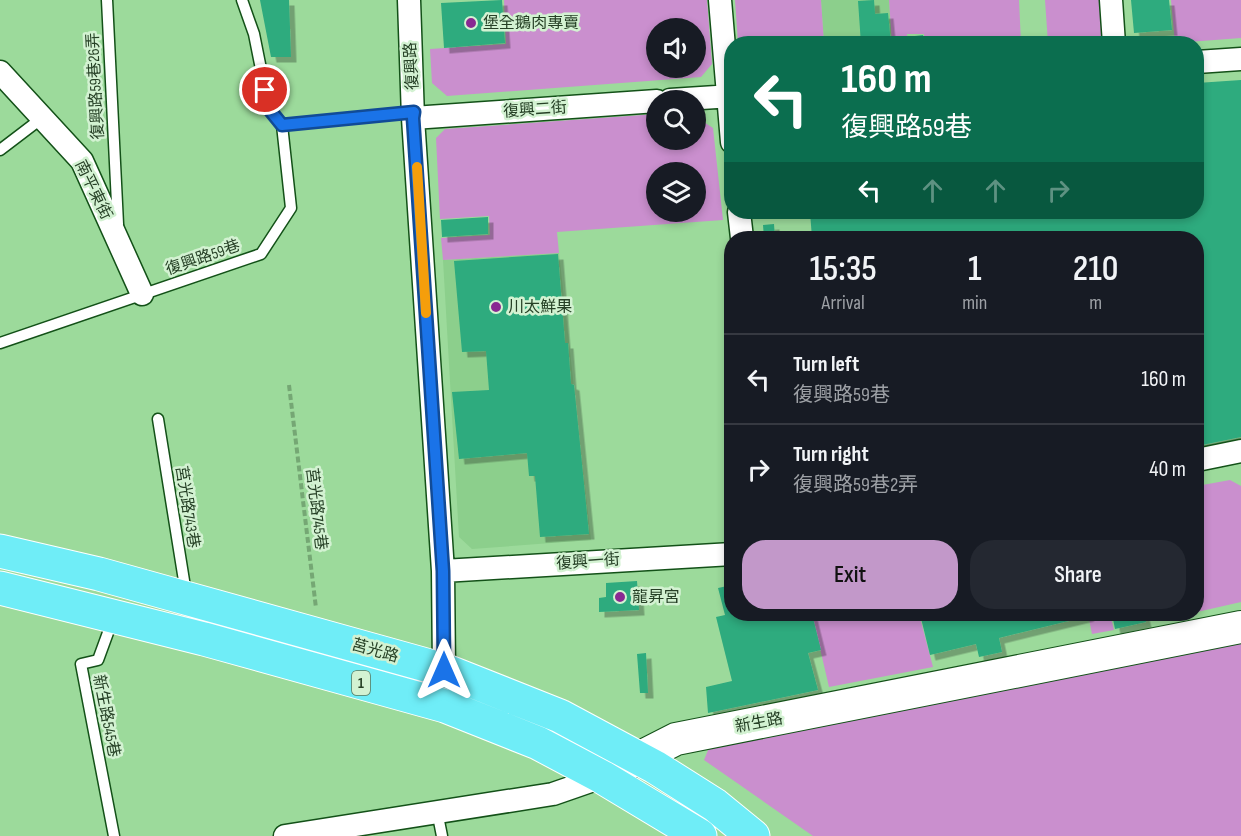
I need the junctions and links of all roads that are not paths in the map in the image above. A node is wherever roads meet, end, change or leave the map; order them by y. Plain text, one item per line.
1 (107, 0) edge
2 (242, 0) edge
3 (409, 0) edge
4 (720, 0) edge
5 (1111, 0) edge
6 (1113, 36) edge
7 (724, 38) edge
8 (1241, 59) edge
9 (1204, 62) edge
10 (0, 72) edge
11 (724, 96) edge
12 (706, 98) edge
13 (646, 102) edge
14 (414, 115) junction
15 (42, 118) junction
16 (282, 125) junction
17 (0, 150) edge
18 (119, 242) junction
19 (142, 294) junction
20 (0, 343) edge
21 (158, 418) dead end
22 (1241, 451) edge
23 (1204, 459) edge
24 (0, 551) edge
25 (724, 554) edge
26 (443, 571) junction
27 (0, 588) edge
28 (187, 600) junction
29 (114, 616) junction
30 (1241, 627) edge
31 (444, 670) junction
32 (637, 758) junction
33 (602, 777) junction
34 (437, 811) junction
35 (114, 836) edge
36 (285, 836) edge
37 (442, 836) edge
38 (700, 836) edge
39 (753, 836) edge

1 - 18 lane, 復興路59巷26弄
2 - 16 lane
3 - 14 street, 復興路
4 - 7 street
5 - 6 street
8 - 9 street
10 - 15 street, 南平東街
11 - 12 street
13 - 14 street, 復興二街
14 - 16 lane
14 - 26 street, 復興路
15 - 17 lane
15 - 18 street, 南平東街
16 - 19 lane, 復興路59巷
18 - 19 street, 南平東街
19 - 20 lane, 復興路59巷
21 - 28 lane, 莒光路743巷
22 - 23 street
24 - 28 main road, 莒光路 / 1
25 - 26 street, 復興一街
26 - 31 street, 復興路
27 - 29 main road, 莒光路 / 1
28 - 31 main road, 莒光路 / 1
29 - 33 main road, 莒光路 / 1
29 - 35 lane, 新生路545巷
30 - 32 street, 新生路
31 - 32 main road, 莒光路 / 1
32 - 33 street, 新生路
32 - 39 main road, 莒光路 / 1
33 - 34 street, 新生路
33 - 38 main road, 莒光路 / 1
34 - 36 street, 新生路
34 - 37 lane

